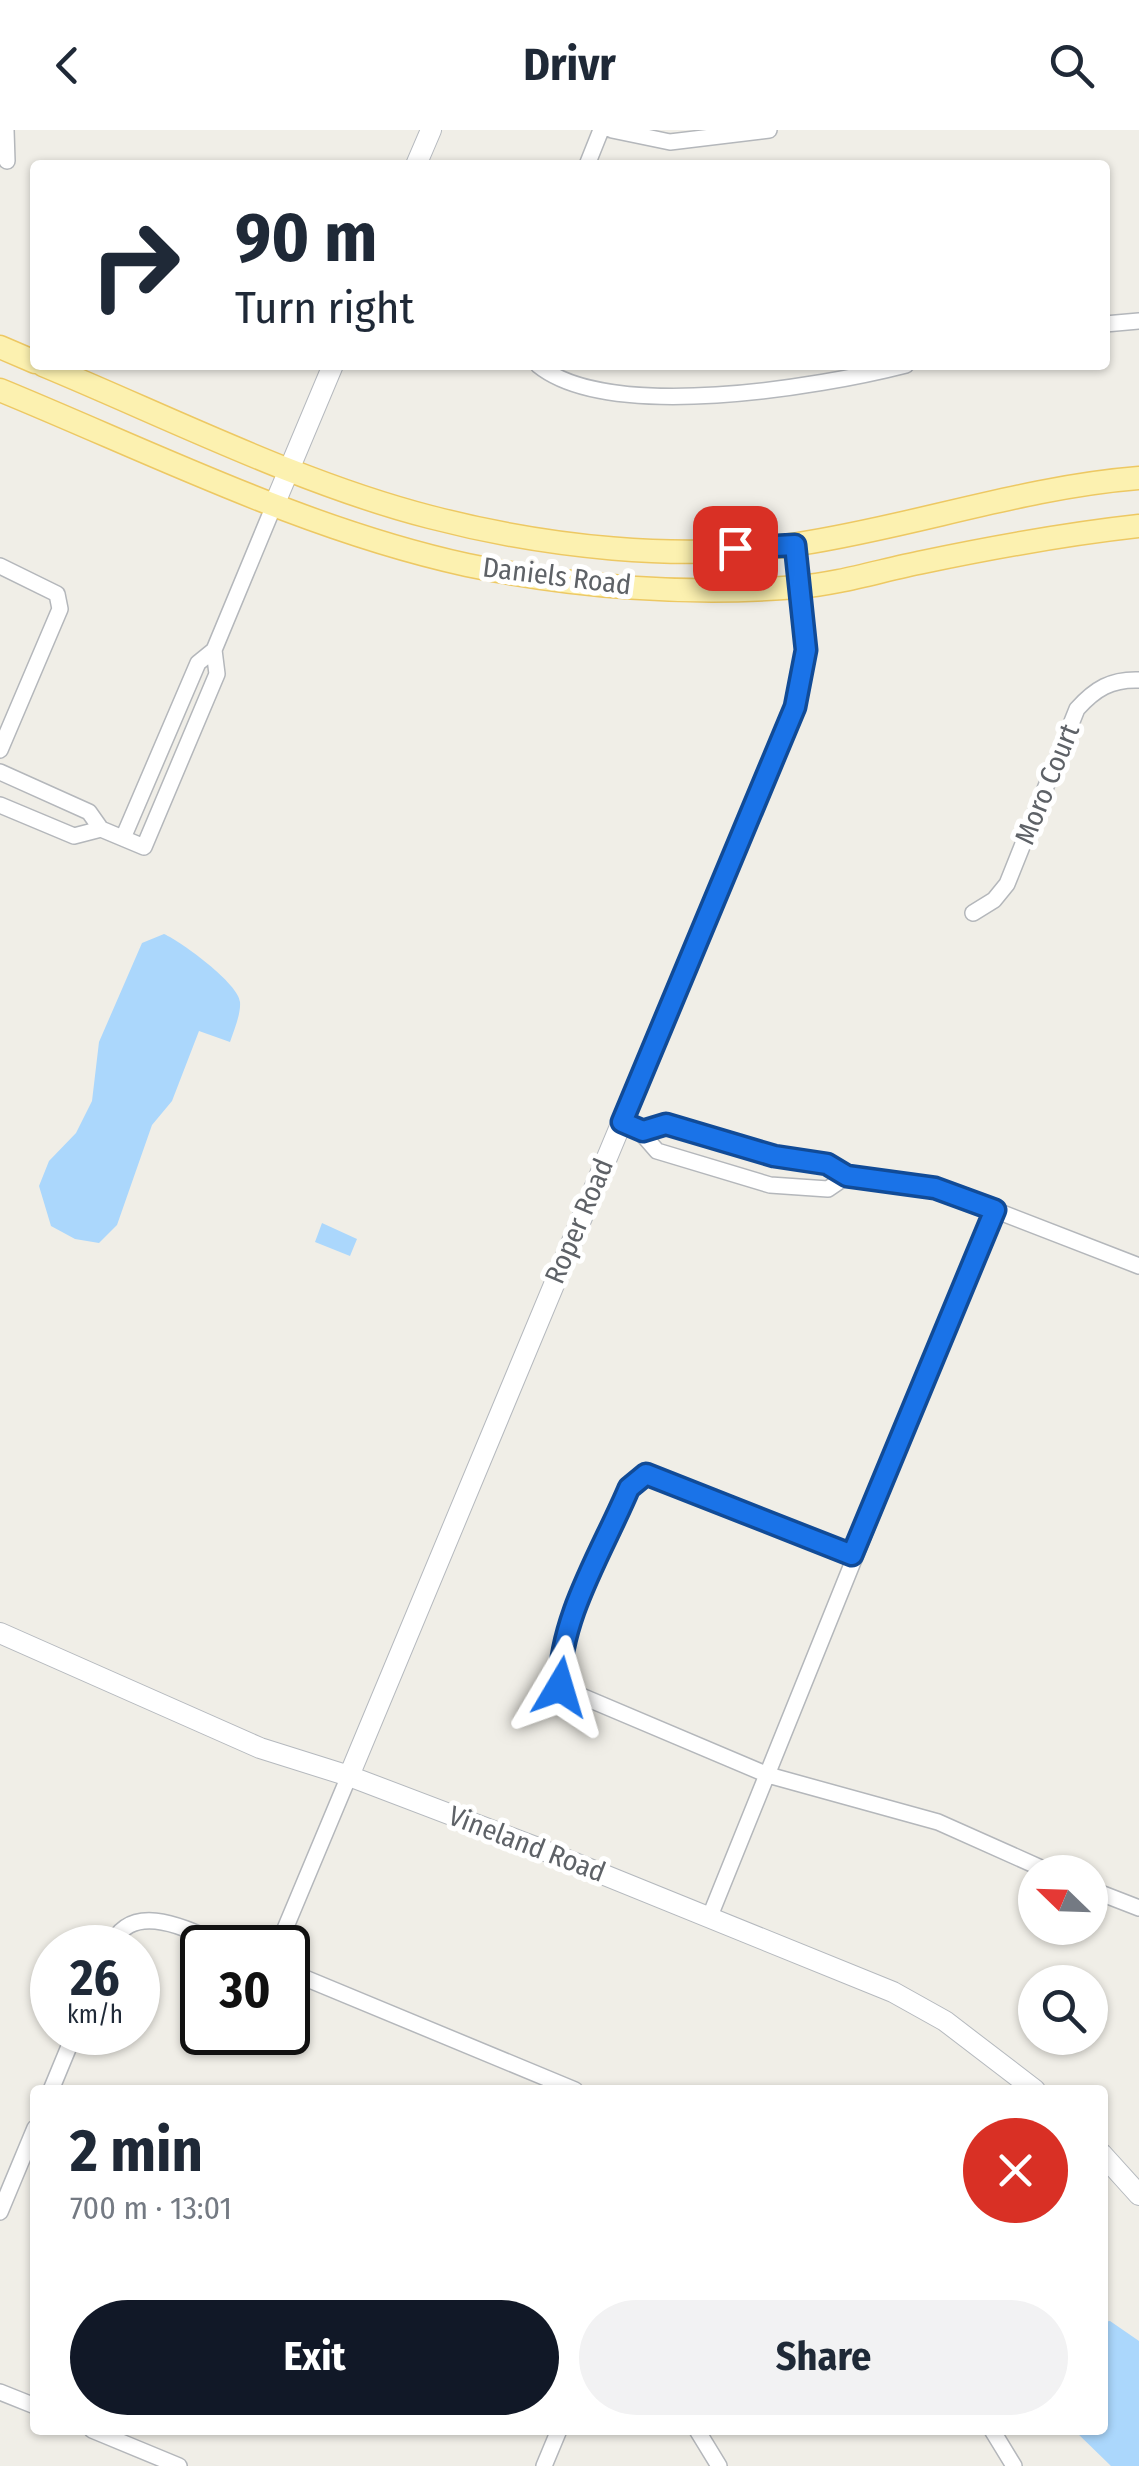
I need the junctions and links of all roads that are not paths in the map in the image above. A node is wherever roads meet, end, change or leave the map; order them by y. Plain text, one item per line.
1 (6, 130) edge
2 (430, 130) edge
3 (601, 130) edge
4 (612, 130) edge
5 (769, 130) edge
6 (6, 160) dead end
7 (418, 160) edge
8 (589, 160) edge
9 (1139, 321) edge
10 (1110, 324) edge
11 (0, 347) edge
12 (30, 360) edge
13 (55, 370) edge
14 (331, 370) edge
15 (544, 370) edge
16 (879, 370) edge
17 (0, 390) edge
18 (290, 468) junction
19 (1139, 478) edge
20 (275, 503) junction
21 (1139, 526) edge
22 (795, 545) junction
23 (0, 566) edge
24 (802, 587) junction
25 (214, 650) junction
26 (1139, 680) edge
27 (0, 750) edge
28 (0, 772) edge
29 (0, 805) edge
30 (101, 829) junction
31 (122, 838) junction
32 (973, 913) dead end
33 (622, 1122) junction
34 (643, 1131) junction
35 (774, 1156) junction
36 (847, 1176) junction
37 (770, 1186) junction
38 (995, 1210) junction
39 (1139, 1266) edge
40 (852, 1555) junction
41 (0, 1633) edge
42 (768, 1775) junction
43 (349, 1776) junction
44 (1018, 1858) edge
45 (1108, 1896) edge
46 (1139, 1908) edge
47 (710, 1916) junction
48 (130, 1925) edge
49 (287, 1925) edge
50 (180, 1929) edge
51 (310, 1981) edge
52 (65, 2055) edge
53 (53, 2085) edge
54 (563, 2085) edge
55 (1028, 2085) edge
56 (30, 2143) edge
57 (1108, 2161) edge
58 (1139, 2195) edge
59 (0, 2212) edge
60 (0, 2392) edge
61 (30, 2404) edge
62 (104, 2435) edge
63 (557, 2435) edge
64 (701, 2435) edge
65 (995, 2435) edge
66 (179, 2466) edge
67 (544, 2466) edge
68 (720, 2466) edge
69 (1014, 2466) edge

1 - 6 street
2 - 7 street
3 - 8 street
4 - 5 street
9 - 10 street
11 - 12 main road
13 - 18 main road, Daniels Road
14 - 18 street
15 - 16 street
17 - 20 main road, Daniels Road
18 - 20 street
18 - 22 main road, Daniels Road
19 - 22 main road, Daniels Road
20 - 24 main road, Daniels Road
20 - 25 street
21 - 24 main road, Daniels Road
22 - 24 street, Roper Road
23 - 27 street
24 - 33 street, Roper Road
25 - 31 street
25 - 31 street
26 - 32 street, Moro Court
28 - 30 street
29 - 30 street
30 - 31 street
33 - 34 street
33 - 43 street, Roper Road
34 - 35 street
34 - 37 street
35 - 36 street
35 - 37 street
36 - 37 street
36 - 38 street
38 - 39 street
38 - 40 street
40 - 42 street
40 - 42 street
41 - 43 street, Vineland Road
42 - 44 street
42 - 47 street
43 - 47 street, Vineland Road
43 - 49 street
45 - 46 street
47 - 55 street, Vineland Road
48 - 50 street
51 - 54 street
52 - 53 street
56 - 59 street
57 - 58 street
60 - 61 street
62 - 66 street
63 - 67 street
64 - 68 street
65 - 69 street

